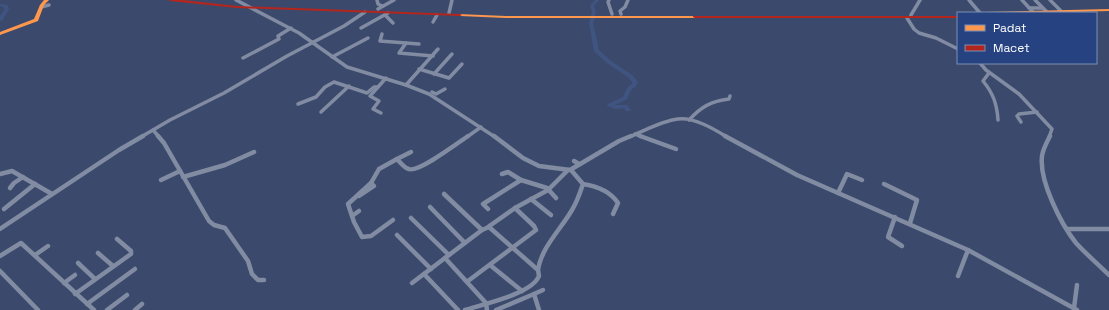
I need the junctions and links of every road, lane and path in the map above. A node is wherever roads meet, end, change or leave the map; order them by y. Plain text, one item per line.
1 (170, 0) edge
2 (192, 0) edge
3 (377, 0) edge
4 (394, 0) edge
5 (452, 0) edge
6 (609, 0) edge
7 (628, 0) edge
8 (920, 0) edge
9 (969, 0) edge
10 (1022, 0) edge
11 (1035, 0) edge
12 (1050, 0) edge
13 (48, 3) edge
14 (234, 3) edge
15 (244, 4) junction
16 (251, 7) junction
17 (380, 8) junction
18 (1031, 10) junction
19 (1044, 10) junction
20 (1061, 11) junction
21 (1109, 11) edge
22 (365, 12) junction
23 (979, 12) edge
24 (1001, 12) edge
25 (1097, 12) edge
26 (449, 13) junction
27 (387, 14) junction
28 (433, 14) junction
29 (621, 14) junction
30 (610, 15) junction
31 (957, 15) edge
32 (584, 16) junction
33 (880, 16) junction
34 (909, 16) junction
35 (433, 22) dead end
36 (393, 23) dead end
37 (291, 28) junction
38 (361, 28) dead end
39 (0, 34) edge
40 (382, 34) dead end
41 (368, 38) dead end
42 (406, 43) junction
43 (312, 44) junction
44 (419, 44) dead end
45 (957, 48) edge
46 (438, 49) dead end
47 (398, 53) junction
48 (452, 54) dead end
49 (433, 56) junction
50 (332, 57) junction
51 (394, 57) dead end
52 (243, 58) dead end
53 (462, 64) dead end
54 (981, 64) edge
55 (419, 69) junction
56 (989, 73) junction
57 (434, 74) junction
58 (386, 78) junction
59 (406, 84) junction
60 (349, 86) junction
61 (378, 88) junction
62 (445, 88) dead end
63 (429, 94) junction
64 (730, 96) dead end
65 (298, 104) dead end
66 (321, 112) dead end
67 (1036, 112) junction
68 (381, 113) dead end
69 (689, 120) junction
70 (998, 120) dead end
71 (1021, 122) dead end
72 (481, 127) junction
73 (153, 130) junction
74 (635, 134) junction
75 (676, 149) dead end
76 (254, 152) dead end
77 (411, 152) dead end
78 (397, 159) junction
79 (574, 161) dead end
80 (579, 164) junction
81 (570, 170) junction
82 (180, 171) junction
83 (0, 174) edge
84 (502, 174) dead end
85 (183, 177) junction
86 (24, 178) junction
87 (161, 180) dead end
88 (521, 180) junction
89 (862, 180) dead end
90 (371, 183) junction
91 (35, 184) junction
92 (583, 184) junction
93 (884, 184) dead end
94 (10, 188) dead end
95 (548, 190) junction
96 (838, 193) junction
97 (52, 194) junction
98 (444, 194) dead end
99 (358, 196) dead end
100 (556, 198) dead end
101 (531, 199) junction
102 (430, 207) dead end
103 (515, 208) junction
104 (4, 209) dead end
105 (488, 209) dead end
106 (359, 211) dead end
107 (613, 214) dead end
108 (550, 215) dead end
109 (352, 216) junction
110 (895, 217) junction
111 (411, 218) dead end
112 (393, 220) dead end
113 (910, 223) junction
114 (488, 227) junction
115 (0, 229) edge
116 (1067, 229) junction
117 (1109, 229) edge
118 (482, 230) junction
119 (397, 235) dead end
120 (117, 239) dead end
121 (465, 243) junction
122 (48, 246) dead end
123 (902, 246) dead end
124 (512, 247) junction
125 (968, 250) junction
126 (98, 253) dead end
127 (35, 254) junction
128 (0, 256) edge
129 (447, 257) junction
130 (78, 264) dead end
131 (490, 265) junction
132 (113, 266) junction
133 (135, 269) dead end
134 (430, 269) junction
135 (538, 270) junction
136 (0, 271) edge
137 (424, 274) junction
138 (75, 275) dead end
139 (1109, 275) edge
140 (958, 276) dead end
141 (95, 280) junction
142 (264, 280) dead end
143 (64, 282) junction
144 (468, 282) junction
145 (412, 283) dead end
146 (1077, 285) dead end
147 (543, 290) dead end
148 (522, 292) junction
149 (75, 294) junction
150 (534, 294) junction
151 (127, 295) dead end
152 (87, 304) junction
153 (142, 304) dead end
154 (511, 304) junction
155 (487, 307) edge
156 (1076, 309) edge
157 (38, 310) edge
158 (94, 310) edge
159 (107, 310) edge
160 (136, 310) edge
161 (458, 310) edge
162 (465, 310) edge
163 (496, 310) edge
164 (513, 310) edge
165 (539, 310) edge

1 - 14 main road
2 - 14 main road
3 - 17 street
4 - 17 street
5 - 26 street
6 - 30 street
7 - 29 street
8 - 34 street
9 - 23 street
10 - 18 street
11 - 19 street
12 - 20 street
13 - 39 main road
14 - 15 main road
14 - 16 main road
15 - 16 street
15 - 17 main road
16 - 22 main road
16 - 37 street
17 - 28 main road
18 - 19 main road
18 - 24 main road
19 - 20 main road
20 - 21 main road
21 - 25 main road
22 - 27 main road
22 - 43 street
26 - 28 main road
26 - 32 main road
27 - 28 main road
27 - 36 street
27 - 38 street
28 - 32 main road
28 - 35 street
29 - 30 main road
29 - 33 main road
30 - 32 main road
30 - 33 main road
31 - 34 main road
33 - 34 main road
34 - 45 street
37 - 43 street
37 - 52 street
40 - 42 street
41 - 50 street
42 - 44 street
42 - 47 street
43 - 50 street
43 - 73 street
46 - 49 street
47 - 49 street
47 - 51 street
48 - 57 street
49 - 55 street
50 - 58 street
53 - 57 street
54 - 56 street
55 - 57 street
55 - 59 street
56 - 67 street
56 - 70 street
58 - 59 street
58 - 61 street
59 - 63 street
60 - 61 street
60 - 65 street
60 - 66 street
61 - 68 street
62 - 63 street
63 - 72 street
64 - 69 street
67 - 71 street
67 - 116 street
69 - 74 street
69 - 96 street
72 - 78 street
72 - 81 street
73 - 82 street
73 - 97 street
74 - 75 street
74 - 80 street
76 - 85 street
77 - 78 street
78 - 90 street
79 - 80 street
80 - 81 street
81 - 92 street
81 - 95 street
82 - 85 street
82 - 87 street
83 - 86 street
84 - 88 street
85 - 142 street
86 - 91 street
86 - 94 street
88 - 95 street
88 - 105 street
89 - 96 street
90 - 99 street
90 - 109 street
91 - 97 street
91 - 104 street
92 - 107 street
92 - 135 street
93 - 113 street
95 - 100 street
95 - 101 street
96 - 110 street
97 - 115 street
98 - 118 street
101 - 103 street
101 - 108 street
102 - 121 street
103 - 114 street
103 - 124 street
106 - 109 street
109 - 112 street
110 - 113 street
110 - 123 street
111 - 129 street
113 - 125 street
114 - 118 street
114 - 124 street
116 - 117 street
116 - 139 street
118 - 121 street
119 - 134 street
120 - 132 street
121 - 129 street
122 - 127 street
124 - 131 street
124 - 135 street
125 - 140 street
125 - 156 street
126 - 132 street
127 - 128 street
127 - 143 street
129 - 134 street
129 - 144 street
130 - 141 street
131 - 144 street
131 - 148 street
132 - 141 street
133 - 152 street
134 - 137 street
135 - 148 street
136 - 157 street
137 - 145 street
137 - 161 street
138 - 143 street
141 - 149 street
143 - 149 street
144 - 155 street
146 - 156 street
147 - 150 street
148 - 155 street
149 - 152 street
150 - 154 street
150 - 165 street
151 - 159 street
152 - 158 street
153 - 160 street
154 - 163 street
154 - 164 street
155 - 162 street

